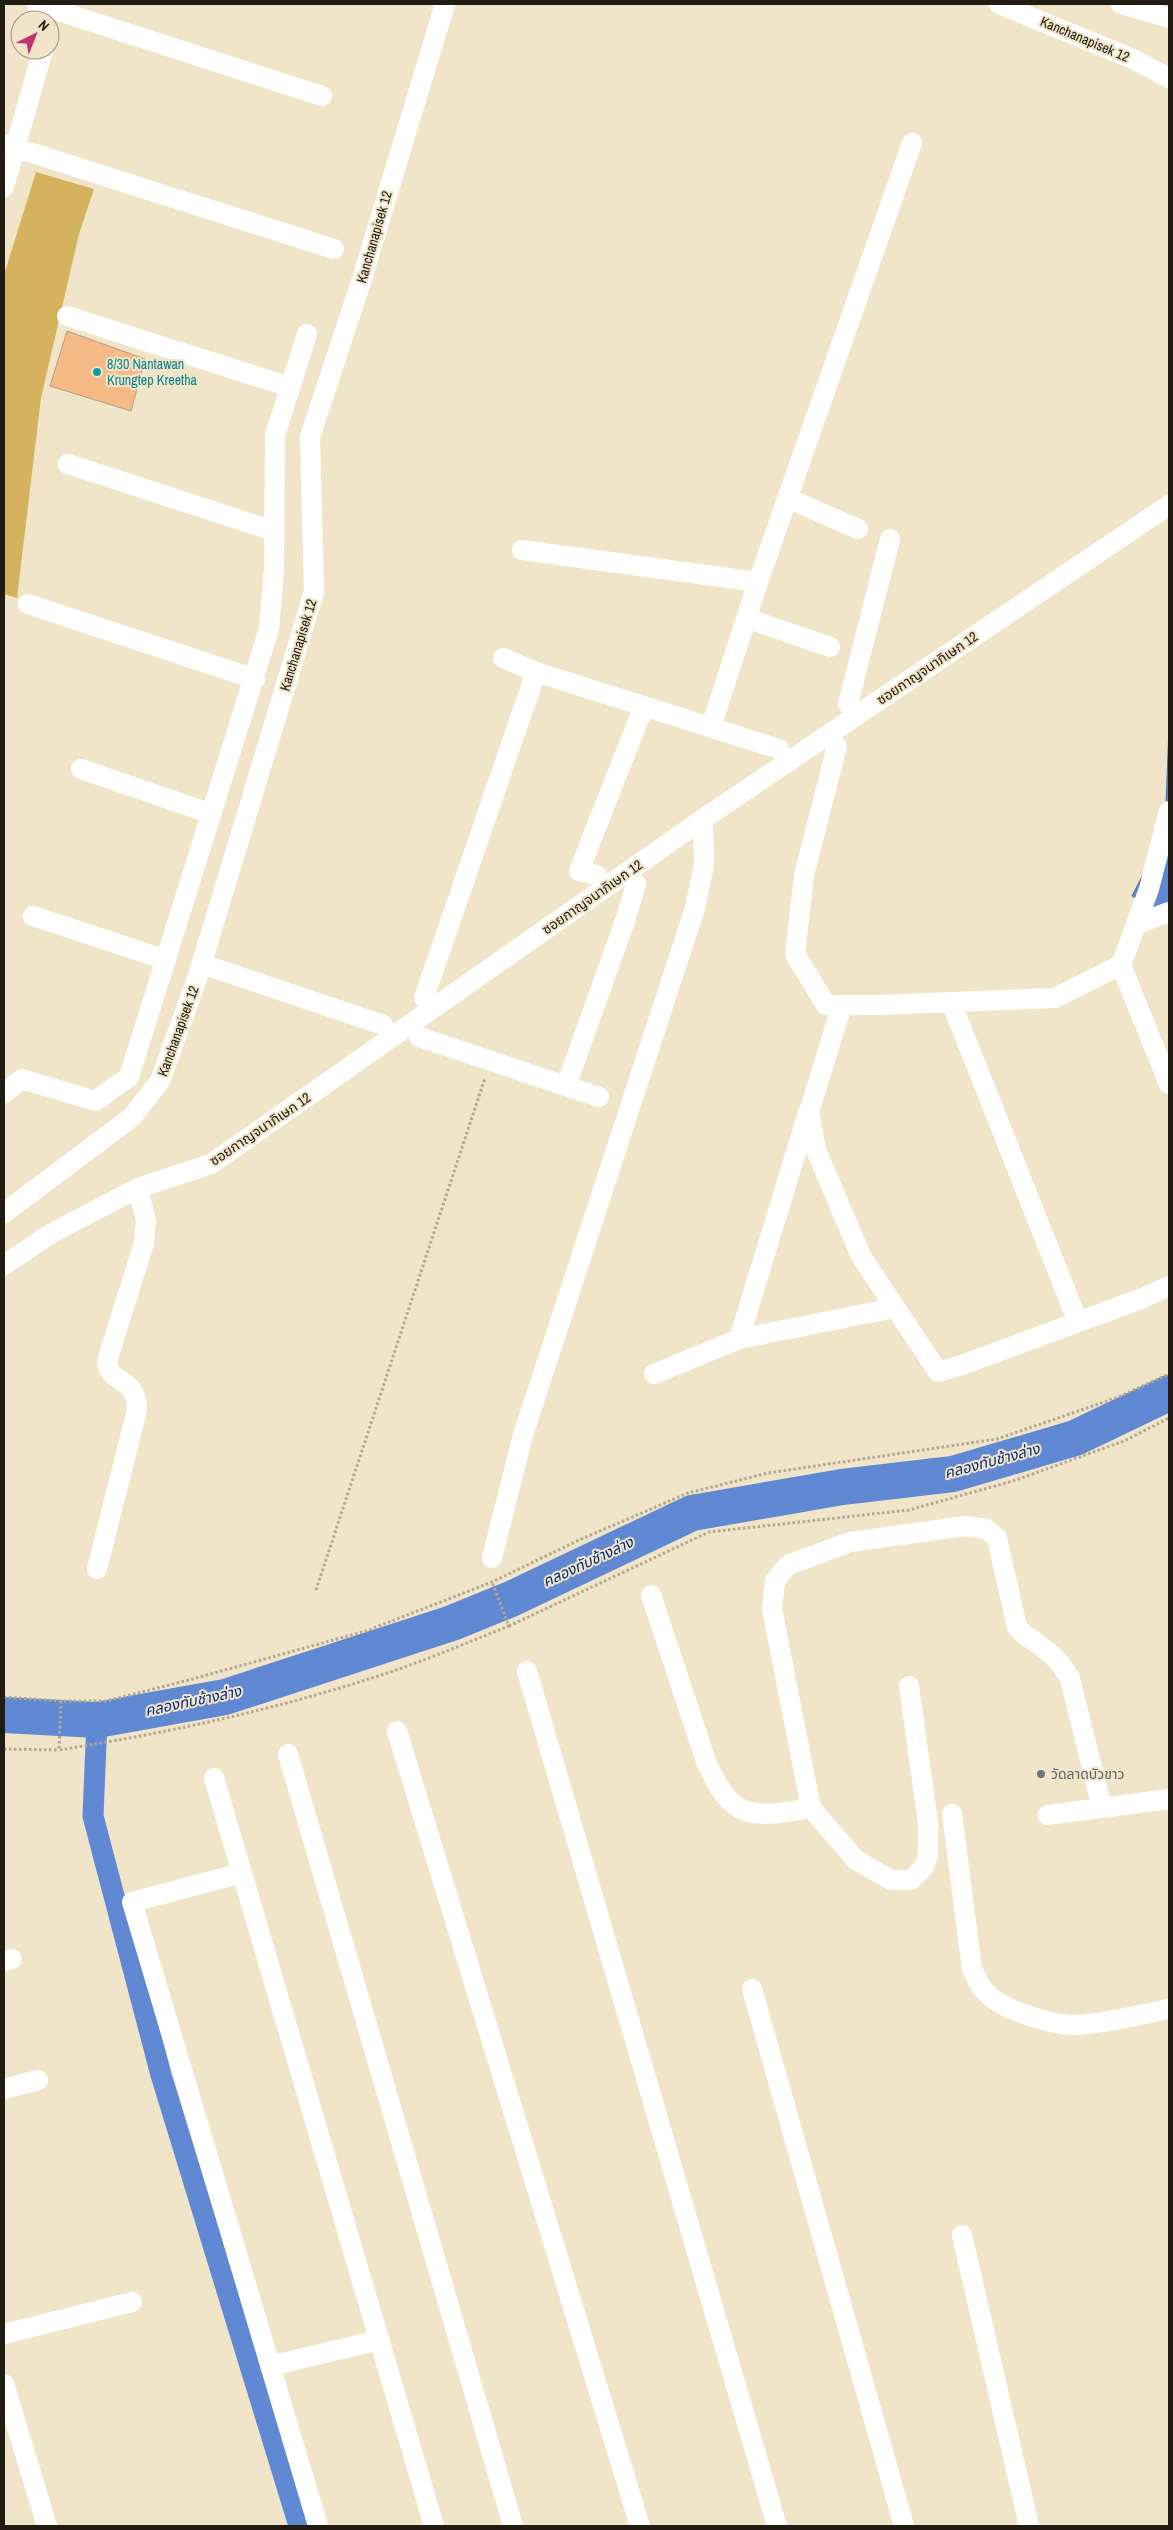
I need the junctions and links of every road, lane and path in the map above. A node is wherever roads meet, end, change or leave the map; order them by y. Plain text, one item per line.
1 (445, 4) edge
2 (999, 4) edge
3 (1121, 4) edge
4 (60, 14) edge
5 (1169, 18) edge
6 (40, 60) edge
7 (1169, 78) edge
8 (322, 96) dead end
9 (912, 143) dead end
10 (10, 146) edge
11 (4, 187) edge
12 (334, 249) dead end
13 (67, 316) dead end
14 (306, 334) dead end
15 (290, 387) junction
16 (68, 464) dead end
17 (787, 498) junction
18 (1169, 505) edge
19 (858, 529) dead end
20 (274, 531) junction
21 (890, 539) dead end
22 (522, 550) dead end
23 (758, 582) junction
24 (28, 604) dead end
25 (746, 618) junction
26 (830, 647) dead end
27 (503, 658) dead end
28 (536, 672) junction
29 (255, 679) junction
30 (848, 704) dead end
31 (644, 706) junction
32 (710, 727) junction
33 (837, 746) dead end
34 (779, 749) dead end
35 (81, 769) dead end
36 (1169, 811) edge
37 (212, 814) junction
38 (703, 819) junction
39 (597, 875) dead end
40 (636, 884) dead end
41 (1169, 912) edge
42 (33, 916) dead end
43 (1136, 924) junction
44 (166, 960) junction
45 (202, 964) junction
46 (1121, 965) junction
47 (424, 998) dead end
48 (951, 1002) junction
49 (842, 1005) junction
50 (383, 1025) dead end
51 (414, 1035) dead end
52 (491, 1061) junction
53 (1169, 1084) edge
54 (566, 1086) junction
55 (4, 1093) edge
56 (598, 1098) dead end
57 (809, 1112) junction
58 (138, 1188) junction
59 (4, 1213) edge
60 (4, 1265) edge
61 (1169, 1286) edge
62 (894, 1308) junction
63 (1078, 1322) junction
64 (739, 1340) junction
65 (654, 1374) dead end
66 (1169, 1374) edge
67 (1169, 1418) edge
68 (492, 1558) dead end
69 (97, 1569) dead end
70 (492, 1582) junction
71 (316, 1590) dead end
72 (651, 1595) dead end
73 (509, 1626) junction
74 (527, 1671) dead end
75 (910, 1686) dead end
76 (4, 1697) edge
77 (61, 1701) junction
78 (397, 1731) dead end
79 (4, 1750) edge
80 (59, 1750) junction
81 (288, 1754) dead end
82 (214, 1778) dead end
83 (1169, 1799) edge
84 (811, 1808) junction
85 (1102, 1808) junction
86 (952, 1814) dead end
87 (1048, 1815) dead end
88 (242, 1872) junction
89 (752, 1989) dead end
90 (1169, 2009) edge
91 (38, 2080) dead end
92 (4, 2089) edge
93 (962, 2235) dead end
94 (132, 2302) dead end
95 (4, 2334) edge
96 (379, 2340) junction
97 (270, 2366) junction
98 (4, 2384) edge
99 (47, 2526) edge
100 (318, 2526) edge
101 (434, 2526) edge
102 (512, 2526) edge
103 (640, 2526) edge
104 (777, 2526) edge
105 (904, 2526) edge
106 (1029, 2526) edge

1 - 45 street, Kanchanapisek 12
2 - 7 street, Kanchanapisek 12
3 - 5 street
4 - 8 street
6 - 10 street
9 - 17 street
10 - 11 street
10 - 12 street
13 - 15 street
14 - 15 street
15 - 20 street
16 - 20 street
17 - 19 street
17 - 23 street
18 - 38 street, ซอยกาญจนาภิเษก 12
20 - 29 street
21 - 30 street
22 - 23 street
23 - 25 street
24 - 29 street
25 - 26 street
25 - 32 street
27 - 28 street
28 - 31 street
28 - 47 street
29 - 37 street
31 - 32 street
31 - 39 street
32 - 34 street
33 - 49 street
35 - 37 street
36 - 43 street
37 - 44 street
38 - 58 street, ซอยกาญจนาภิเษก 12
38 - 68 street
40 - 54 street
41 - 43 street
42 - 44 street
43 - 46 street
44 - 55 street
45 - 50 street
45 - 59 street, Kanchanapisek 12
46 - 48 street
46 - 53 street
48 - 49 street
48 - 63 street
49 - 57 street
51 - 52 street
52 - 54 street
52 - 71 path
54 - 56 street
57 - 62 street
57 - 64 street
58 - 60 street, ซอยกาญจนาภิเษก 12
58 - 69 street
61 - 63 street
62 - 63 street
62 - 64 street
64 - 65 street
66 - 70 path
67 - 73 path
70 - 73 path
70 - 77 path
72 - 84 street
73 - 80 path
74 - 104 street
75 - 84 street
76 - 77 path
77 - 80 path
78 - 103 street
79 - 80 path
81 - 102 street
82 - 88 street
83 - 85 street
84 - 85 street
85 - 87 street
86 - 90 street
88 - 96 street
88 - 97 street
89 - 105 street
91 - 92 street
93 - 106 street
94 - 95 street
96 - 97 street
96 - 101 street
97 - 100 street
98 - 99 street

